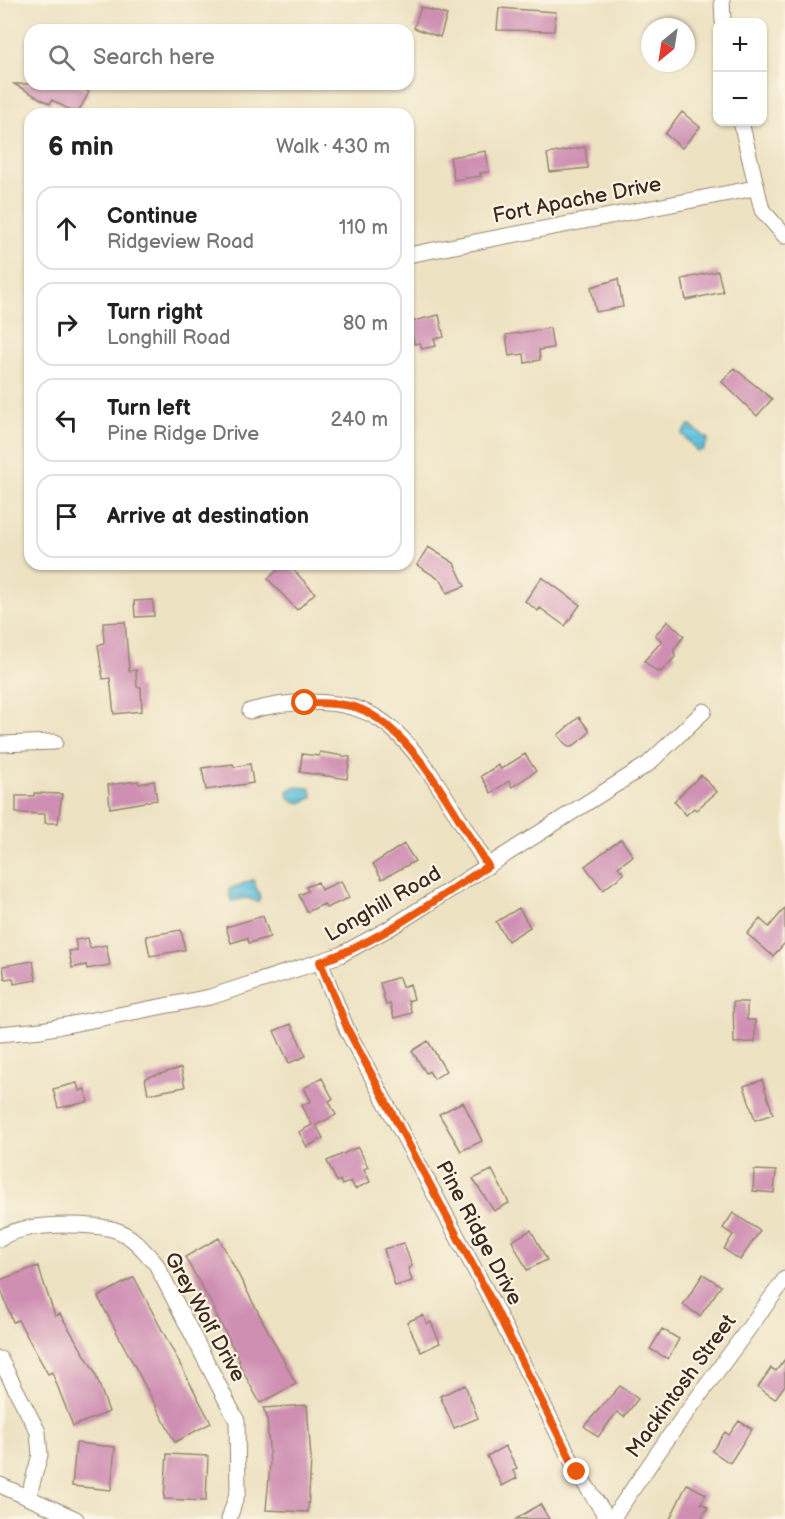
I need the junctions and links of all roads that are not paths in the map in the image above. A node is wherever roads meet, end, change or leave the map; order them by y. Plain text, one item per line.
1 (722, 0) edge
2 (723, 18) edge
3 (742, 126) edge
4 (755, 188) junction
5 (785, 236) edge
6 (414, 254) edge
7 (249, 711) dead end
8 (704, 711) dead end
9 (55, 742) dead end
10 (0, 744) edge
11 (488, 866) junction
12 (320, 962) junction
13 (0, 1034) edge
14 (0, 1239) edge
15 (785, 1279) edge
16 (0, 1359) edge
17 (0, 1485) edge
18 (28, 1498) junction
19 (76, 1519) edge
20 (229, 1519) edge
21 (610, 1519) edge

1 - 2 street
3 - 4 street
4 - 5 street
4 - 6 street, Fort Apache Drive
7 - 11 street
8 - 11 street, Longhill Road
9 - 10 street
11 - 12 street, Longhill Road
12 - 13 street, Longhill Road
12 - 21 street, Pine Ridge Drive
14 - 20 street, Grey Wolf Drive
15 - 21 street, Mackintosh Street
16 - 18 street
17 - 18 street
18 - 19 street

